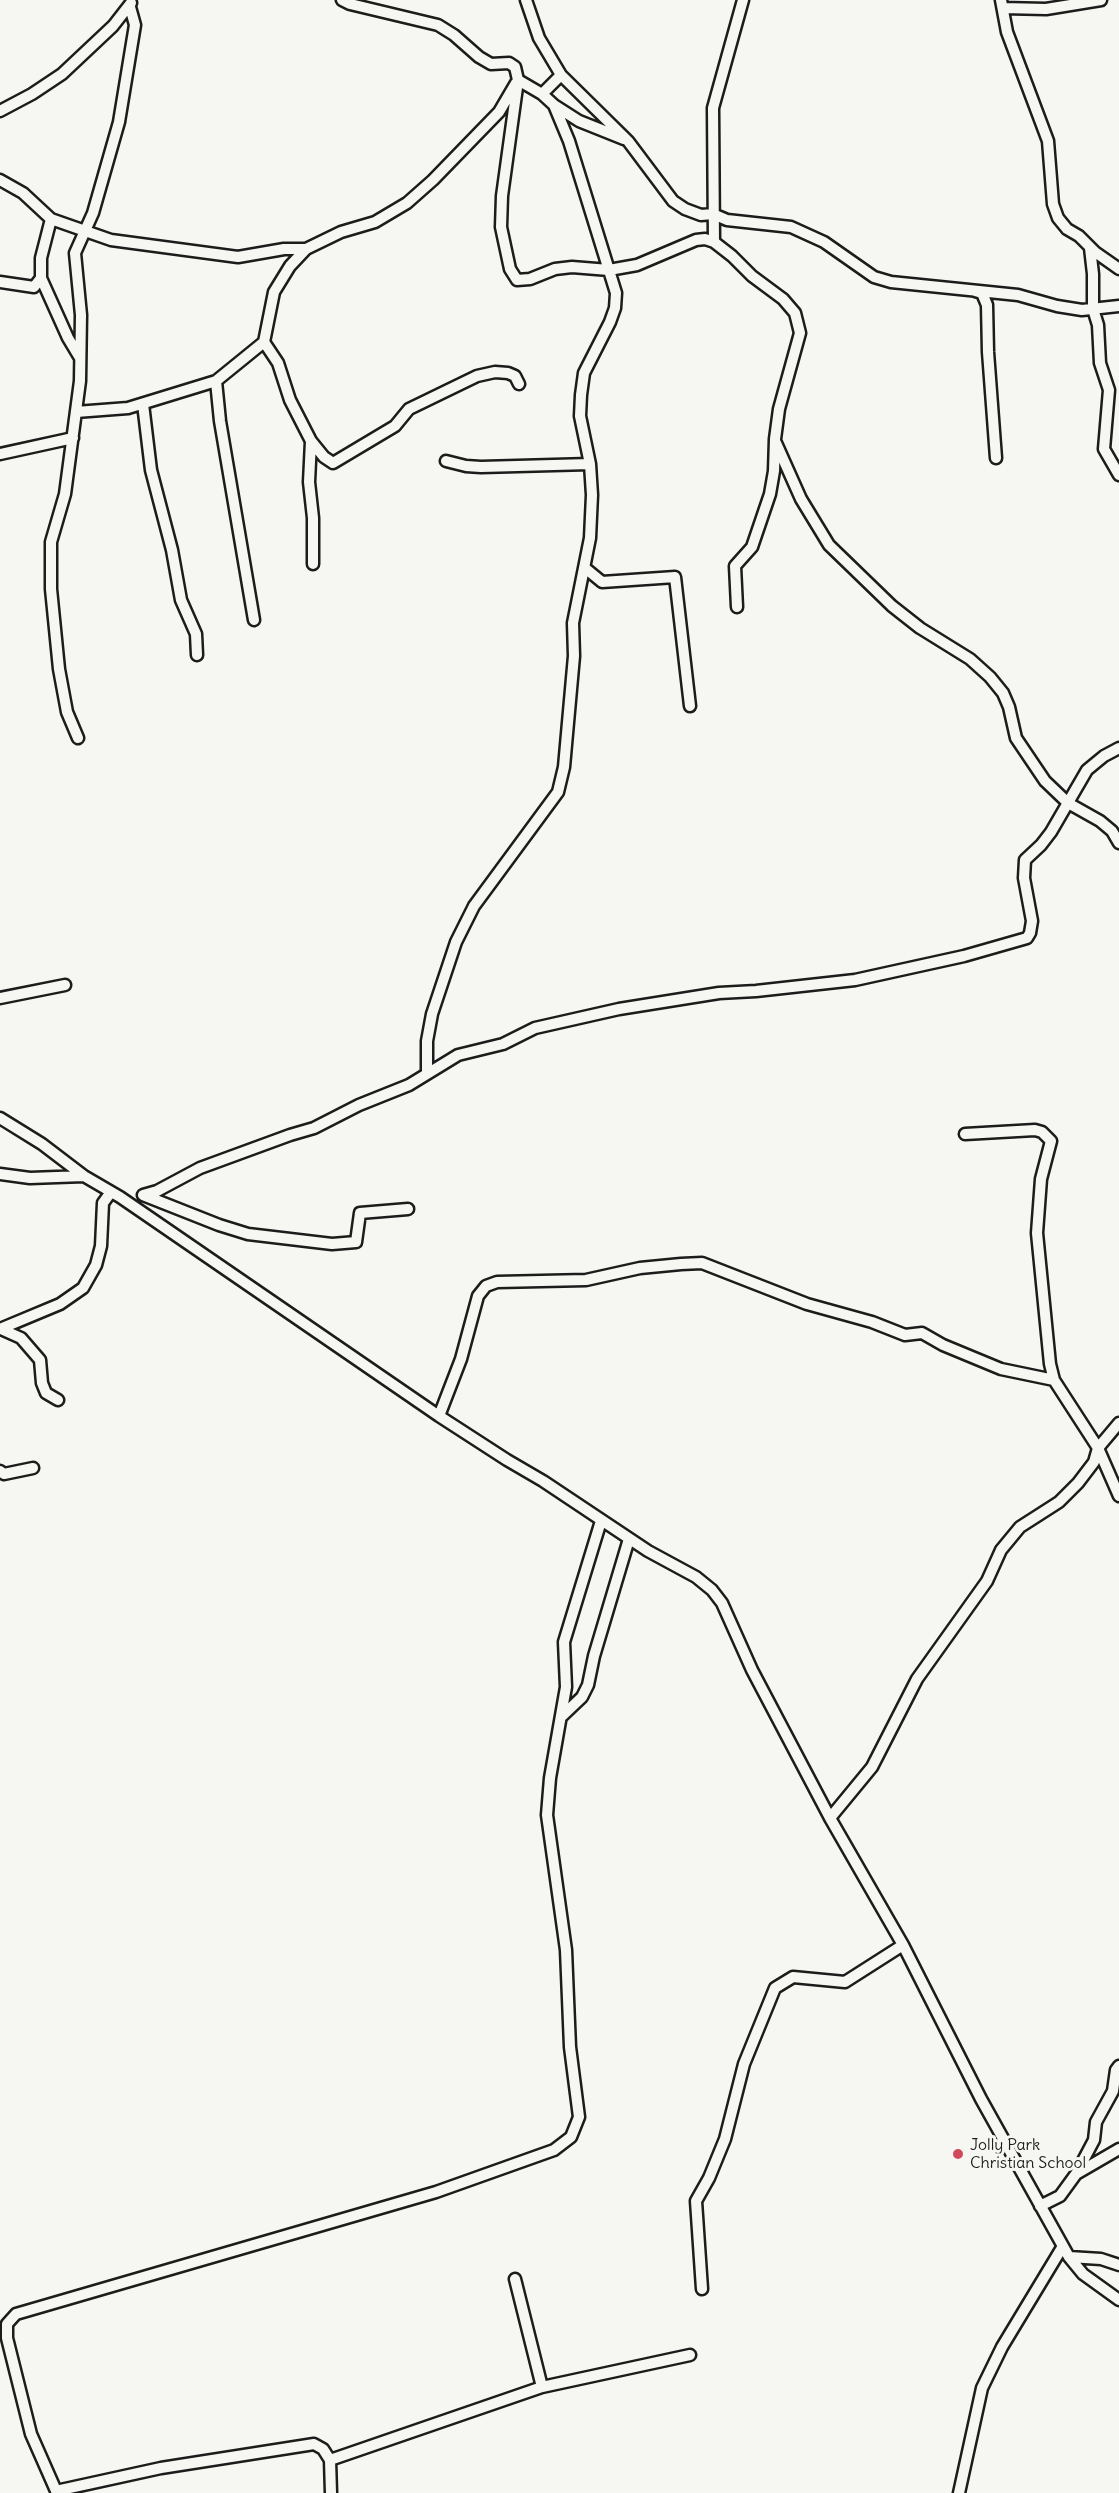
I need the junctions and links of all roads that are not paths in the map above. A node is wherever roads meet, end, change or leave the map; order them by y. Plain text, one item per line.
1 (342, 0) edge
2 (526, 0) edge
3 (744, 0) edge
4 (1101, 0) edge
5 (131, 3) edge
6 (1002, 4) edge
7 (561, 75) junction
8 (518, 80) junction
9 (542, 94) junction
10 (554, 105) junction
11 (0, 111) edge
12 (628, 141) junction
13 (0, 180) edge
14 (713, 214) junction
15 (51, 219) junction
16 (84, 232) junction
17 (714, 242) junction
18 (1090, 248) junction
19 (306, 249) junction
20 (1119, 269) edge
21 (609, 270) junction
22 (41, 278) junction
23 (0, 282) edge
24 (970, 289) junction
25 (1119, 306) edge
26 (1093, 309) junction
27 (264, 342) junction
28 (80, 359) junction
29 (216, 381) junction
30 (519, 384) dead end
31 (143, 404) junction
32 (76, 412) junction
33 (73, 438) junction
34 (775, 440) junction
35 (311, 441) junction
36 (0, 454) edge
37 (996, 458) dead end
38 (446, 461) dead end
39 (590, 464) junction
40 (1119, 475) edge
41 (313, 564) dead end
42 (585, 568) junction
43 (737, 607) dead end
44 (254, 620) dead end
45 (197, 655) dead end
46 (690, 706) dead end
47 (78, 738) dead end
48 (1119, 748) edge
49 (1068, 803) junction
50 (1119, 843) edge
51 (65, 985) dead end
52 (0, 998) edge
53 (427, 1072) junction
54 (0, 1118) edge
55 (965, 1134) dead end
56 (0, 1174) edge
57 (84, 1176) junction
58 (116, 1195) junction
59 (143, 1195) junction
60 (408, 1209) dead end
61 (1, 1329) edge
62 (1054, 1380) junction
63 (58, 1400) dead end
64 (439, 1416) junction
65 (1119, 1423) edge
66 (1098, 1448) junction
67 (33, 1468) dead end
68 (0, 1471) edge
69 (1119, 1496) edge
70 (601, 1521) junction
71 (630, 1539) junction
72 (562, 1716) junction
73 (830, 1818) junction
74 (903, 1946) junction
75 (1119, 2066) edge
76 (1119, 2149) edge
77 (1076, 2174) junction
78 (1040, 2206) junction
79 (1064, 2246) junction
80 (1069, 2257) junction
81 (1119, 2265) edge
82 (514, 2279) dead end
83 (702, 2289) dead end
84 (1119, 2300) edge
85 (4, 2322) edge
86 (690, 2355) dead end
87 (542, 2387) junction
88 (330, 2460) junction
89 (56, 2492) edge
90 (331, 2493) edge
91 (959, 2493) edge

1 - 8 street
2 - 7 street
3 - 14 street
4 - 6 street
5 - 11 street
5 - 16 street
6 - 18 street
7 - 9 street
7 - 12 street
8 - 9 street
8 - 19 street
8 - 21 street
9 - 10 street
10 - 12 street
10 - 21 street
12 - 14 street
13 - 15 street
14 - 17 street
14 - 24 street
15 - 16 street
15 - 22 street
16 - 19 street
16 - 28 street
17 - 21 street
17 - 34 street
18 - 20 street
18 - 26 street
19 - 27 street
21 - 39 street
22 - 23 street
22 - 28 street
24 - 26 street
24 - 37 street
25 - 26 street
26 - 40 street
27 - 29 street
27 - 35 street
28 - 32 street
29 - 31 street
29 - 44 street
30 - 35 street
31 - 32 street
31 - 45 street
32 - 33 street
33 - 36 street
33 - 47 street
34 - 43 street
34 - 49 street
35 - 41 street
38 - 39 street
39 - 42 street
42 - 46 street
42 - 53 street
48 - 49 street
49 - 50 street
49 - 53 street
51 - 52 street
53 - 59 street
54 - 57 street
55 - 62 street
56 - 57 street
57 - 58 street
58 - 59 street
58 - 61 street
58 - 64 street
59 - 60 street
61 - 63 street
62 - 64 street
62 - 66 street
64 - 70 street
65 - 66 street
66 - 69 street
66 - 73 street
67 - 68 street
70 - 71 street
70 - 72 street
71 - 72 street
71 - 73 street
72 - 85 street
73 - 74 street
74 - 78 street
74 - 83 street
75 - 77 street
76 - 77 street
77 - 78 street
78 - 79 street
79 - 80 street
79 - 91 street
80 - 81 street
80 - 84 street
82 - 87 street
85 - 89 street
86 - 87 street
87 - 88 street
88 - 89 street
88 - 90 street

